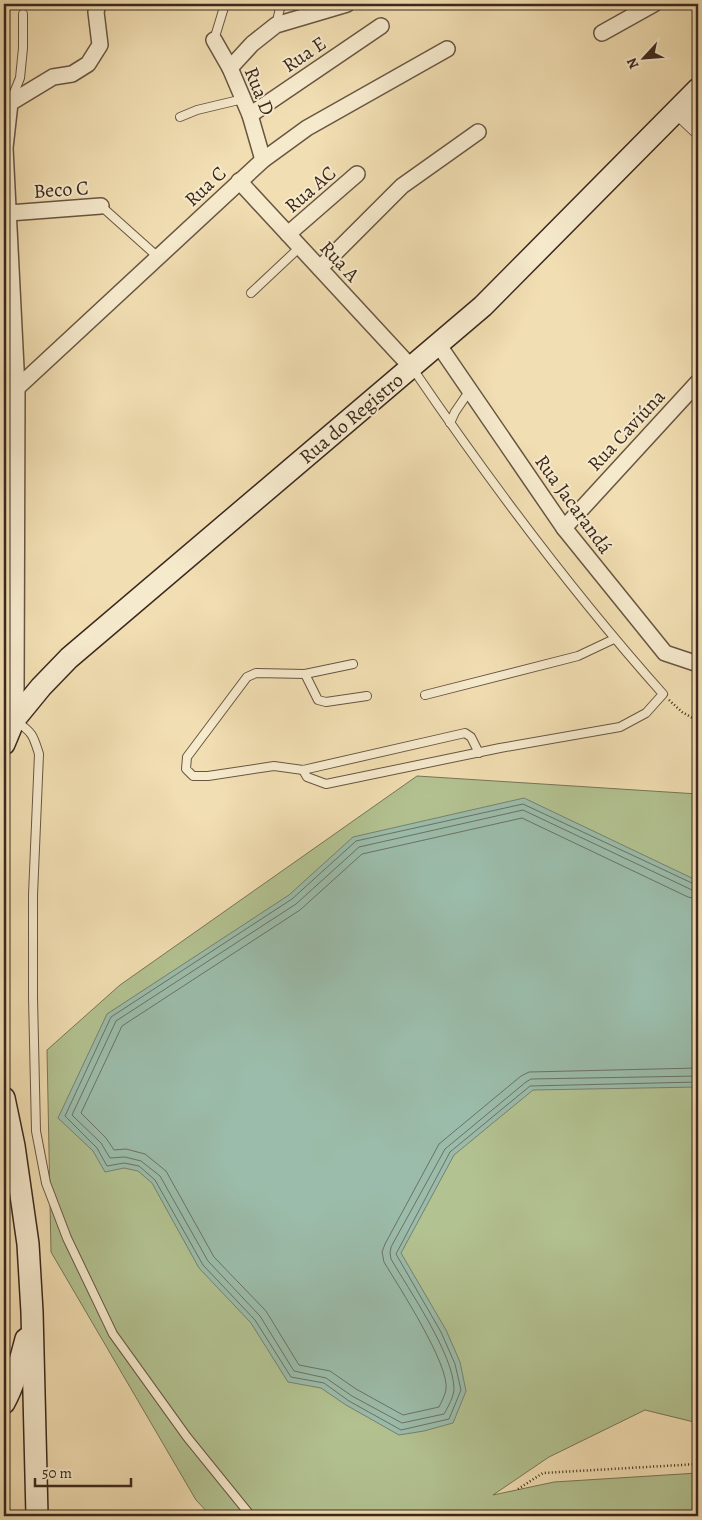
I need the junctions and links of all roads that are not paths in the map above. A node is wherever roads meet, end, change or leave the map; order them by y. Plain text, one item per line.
1 (98, 4) edge
2 (225, 4) edge
3 (281, 4) edge
4 (347, 4) edge
5 (654, 4) edge
6 (23, 14) dead end
7 (276, 26) junction
8 (381, 26) dead end
9 (602, 34) dead end
10 (214, 40) joint
11 (447, 49) dead end
12 (230, 68) junction
13 (692, 98) edge
14 (243, 99) junction
15 (10, 103) junction
16 (250, 115) junction
17 (180, 117) dead end
18 (698, 128) edge
19 (478, 132) dead end
20 (5, 147) edge
21 (263, 160) junction
22 (357, 174) dead end
23 (239, 182) junction
24 (101, 206) joint
25 (7, 210) edge
26 (288, 234) junction
27 (300, 247) junction
28 (158, 257) junction
29 (320, 268) junction
30 (251, 293) dead end
31 (438, 344) junction
32 (412, 367) junction
33 (698, 382) edge
34 (17, 388) junction
35 (470, 390) junction
36 (450, 423) junction
37 (564, 528) junction
38 (614, 639) junction
39 (353, 664) dead end
40 (698, 664) edge
41 (305, 674) junction
42 (425, 695) dead end
43 (367, 696) dead end
44 (8, 720) edge
45 (4, 744) edge
46 (479, 753) junction
47 (303, 770) junction
48 (4, 1098) edge
49 (32, 1312) junction
50 (4, 1403) edge
51 (37, 1516) edge
52 (251, 1516) edge

1 - 15 street
2 - 10 lane
3 - 7 lane
4 - 7 street
5 - 9 street
6 - 15 lane
7 - 12 street
8 - 16 street, Rua E
10 - 12 street, Rua D
11 - 21 street, Rua C
12 - 14 street, Rua D
13 - 18 street
13 - 31 main road, Rua do Registro
14 - 16 street, Rua D
14 - 17 lane
15 - 20 street
16 - 21 street, Rua D
19 - 29 street
20 - 25 street
21 - 23 street, Rua C
22 - 26 street, Rua AC
23 - 26 street, Rua A
23 - 28 street, Rua C
24 - 25 street, Beco C
24 - 28 lane, Beco C
25 - 34 street
26 - 27 street, Rua A
27 - 29 street, Rua A
27 - 30 lane
28 - 34 street, Rua C
29 - 32 street, Rua A
31 - 32 main road, Rua do Registro
31 - 35 street, Rua Jacarandá
32 - 36 lane
32 - 44 main road, Rua do Registro
33 - 37 street, Rua Caviúna
34 - 44 street
35 - 36 lane
35 - 37 street, Rua Jacarandá
36 - 38 lane
37 - 40 street, Rua Jacarandá
38 - 42 lane
38 - 46 lane
39 - 41 lane
41 - 43 lane
41 - 47 lane
44 - 45 main road, Rua do Registro
44 - 52 lane
46 - 47 lane
46 - 47 lane
48 - 49 main road
49 - 50 main road
49 - 51 main road

